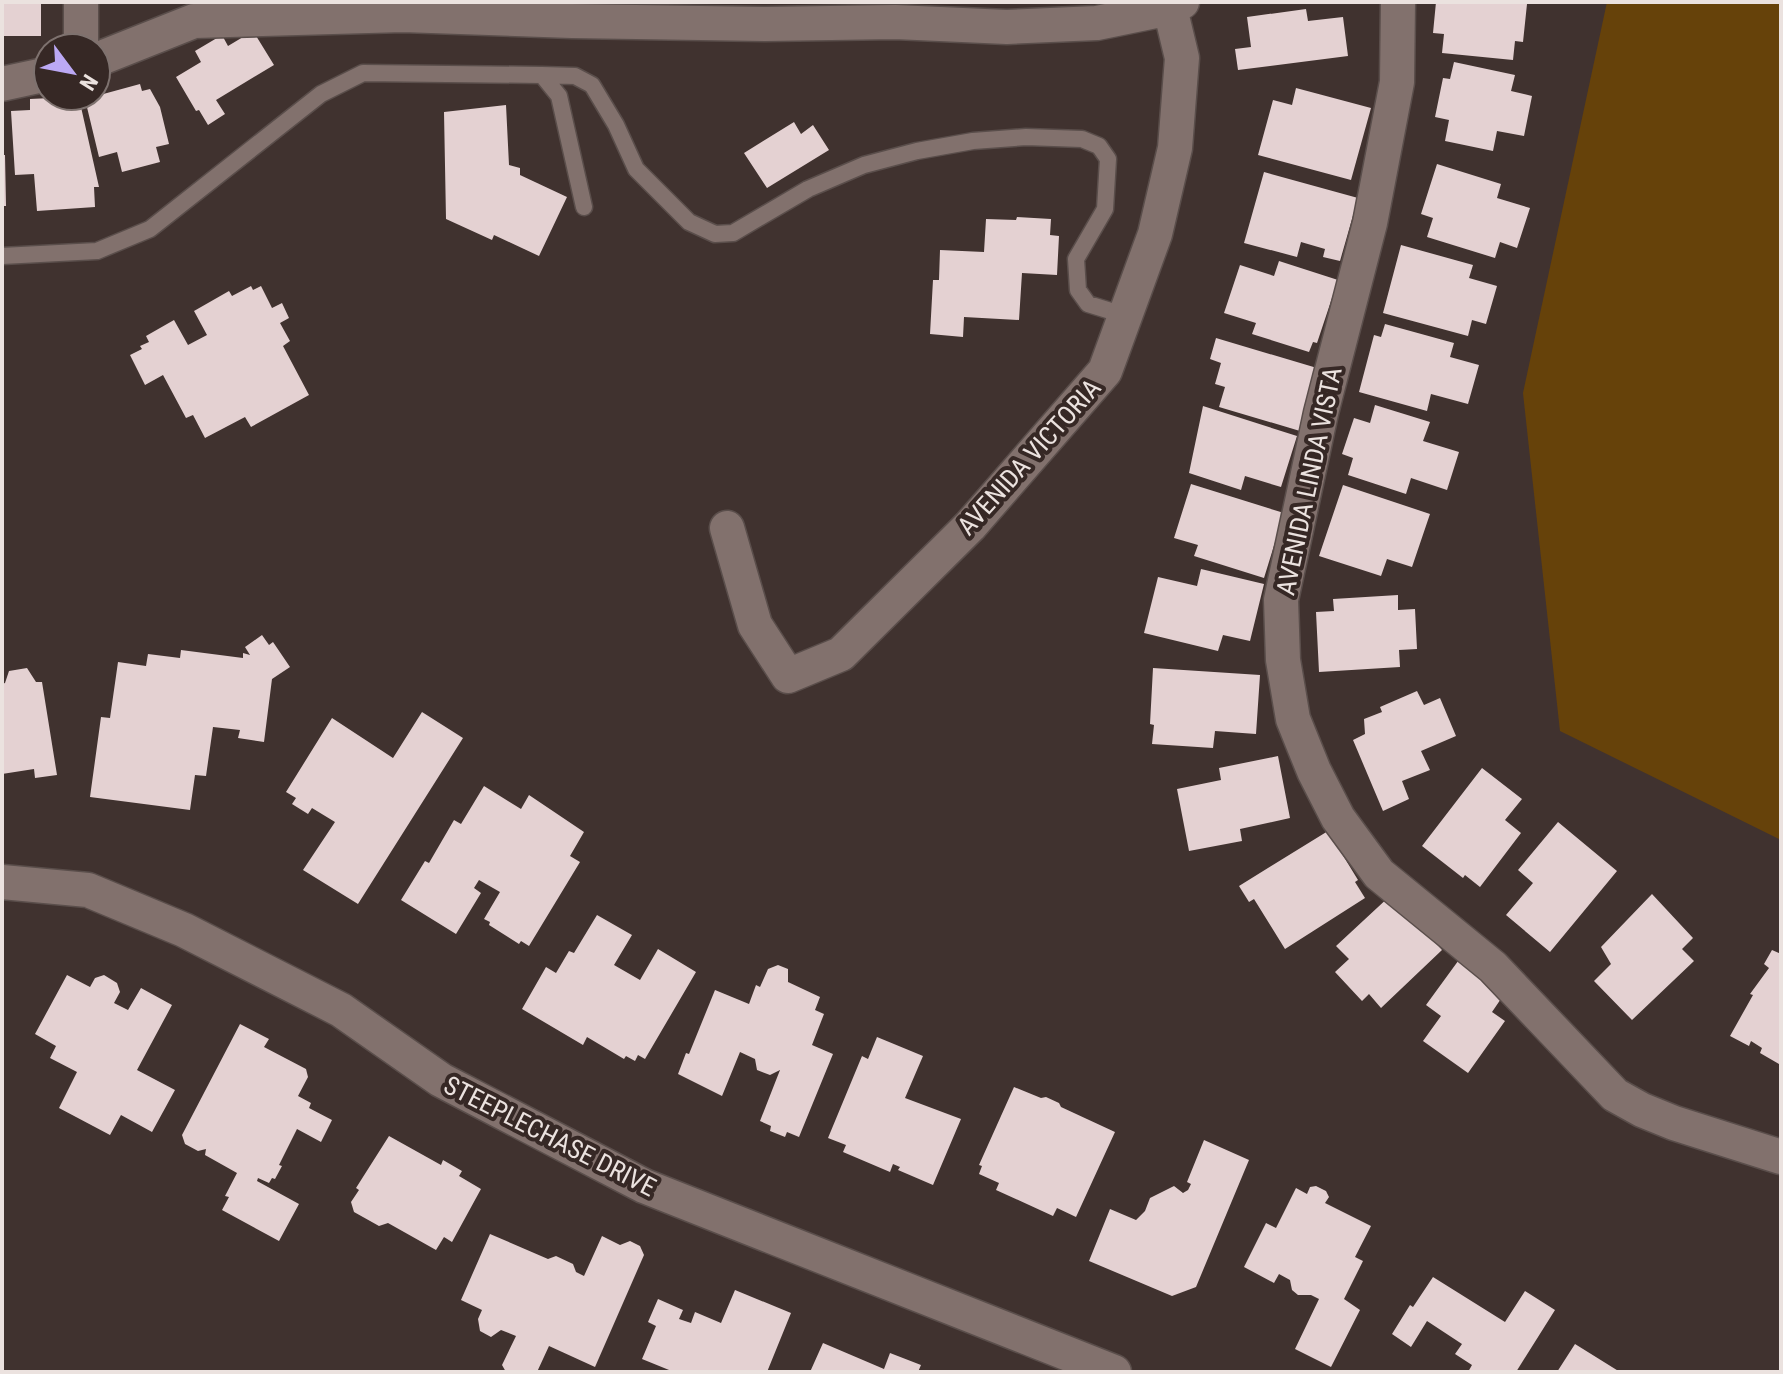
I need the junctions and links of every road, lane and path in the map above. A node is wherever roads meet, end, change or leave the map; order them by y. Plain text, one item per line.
1 (81, 2) edge
2 (1398, 2) edge
3 (1176, 5) edge
4 (403, 8) edge
5 (895, 12) edge
6 (81, 32) edge
7 (112, 54) edge
8 (542, 75) junction
9 (32, 77) edge
10 (2, 84) edge
11 (584, 207) dead end
12 (2, 256) edge
13 (1127, 316) junction
14 (727, 528) dead end
15 (2, 882) edge
16 (1781, 1157) edge
17 (1114, 1372) edge

1 - 6 street
2 - 16 street, AVENIDA LINDA VISTA
3 - 5 street
3 - 13 street, AVENIDA VICTORIA
4 - 5 street
4 - 7 street
8 - 11 lane
8 - 12 lane
8 - 13 lane
9 - 10 street
13 - 14 street, AVENIDA VICTORIA
15 - 17 street, STEEPLECHASE DRIVE

